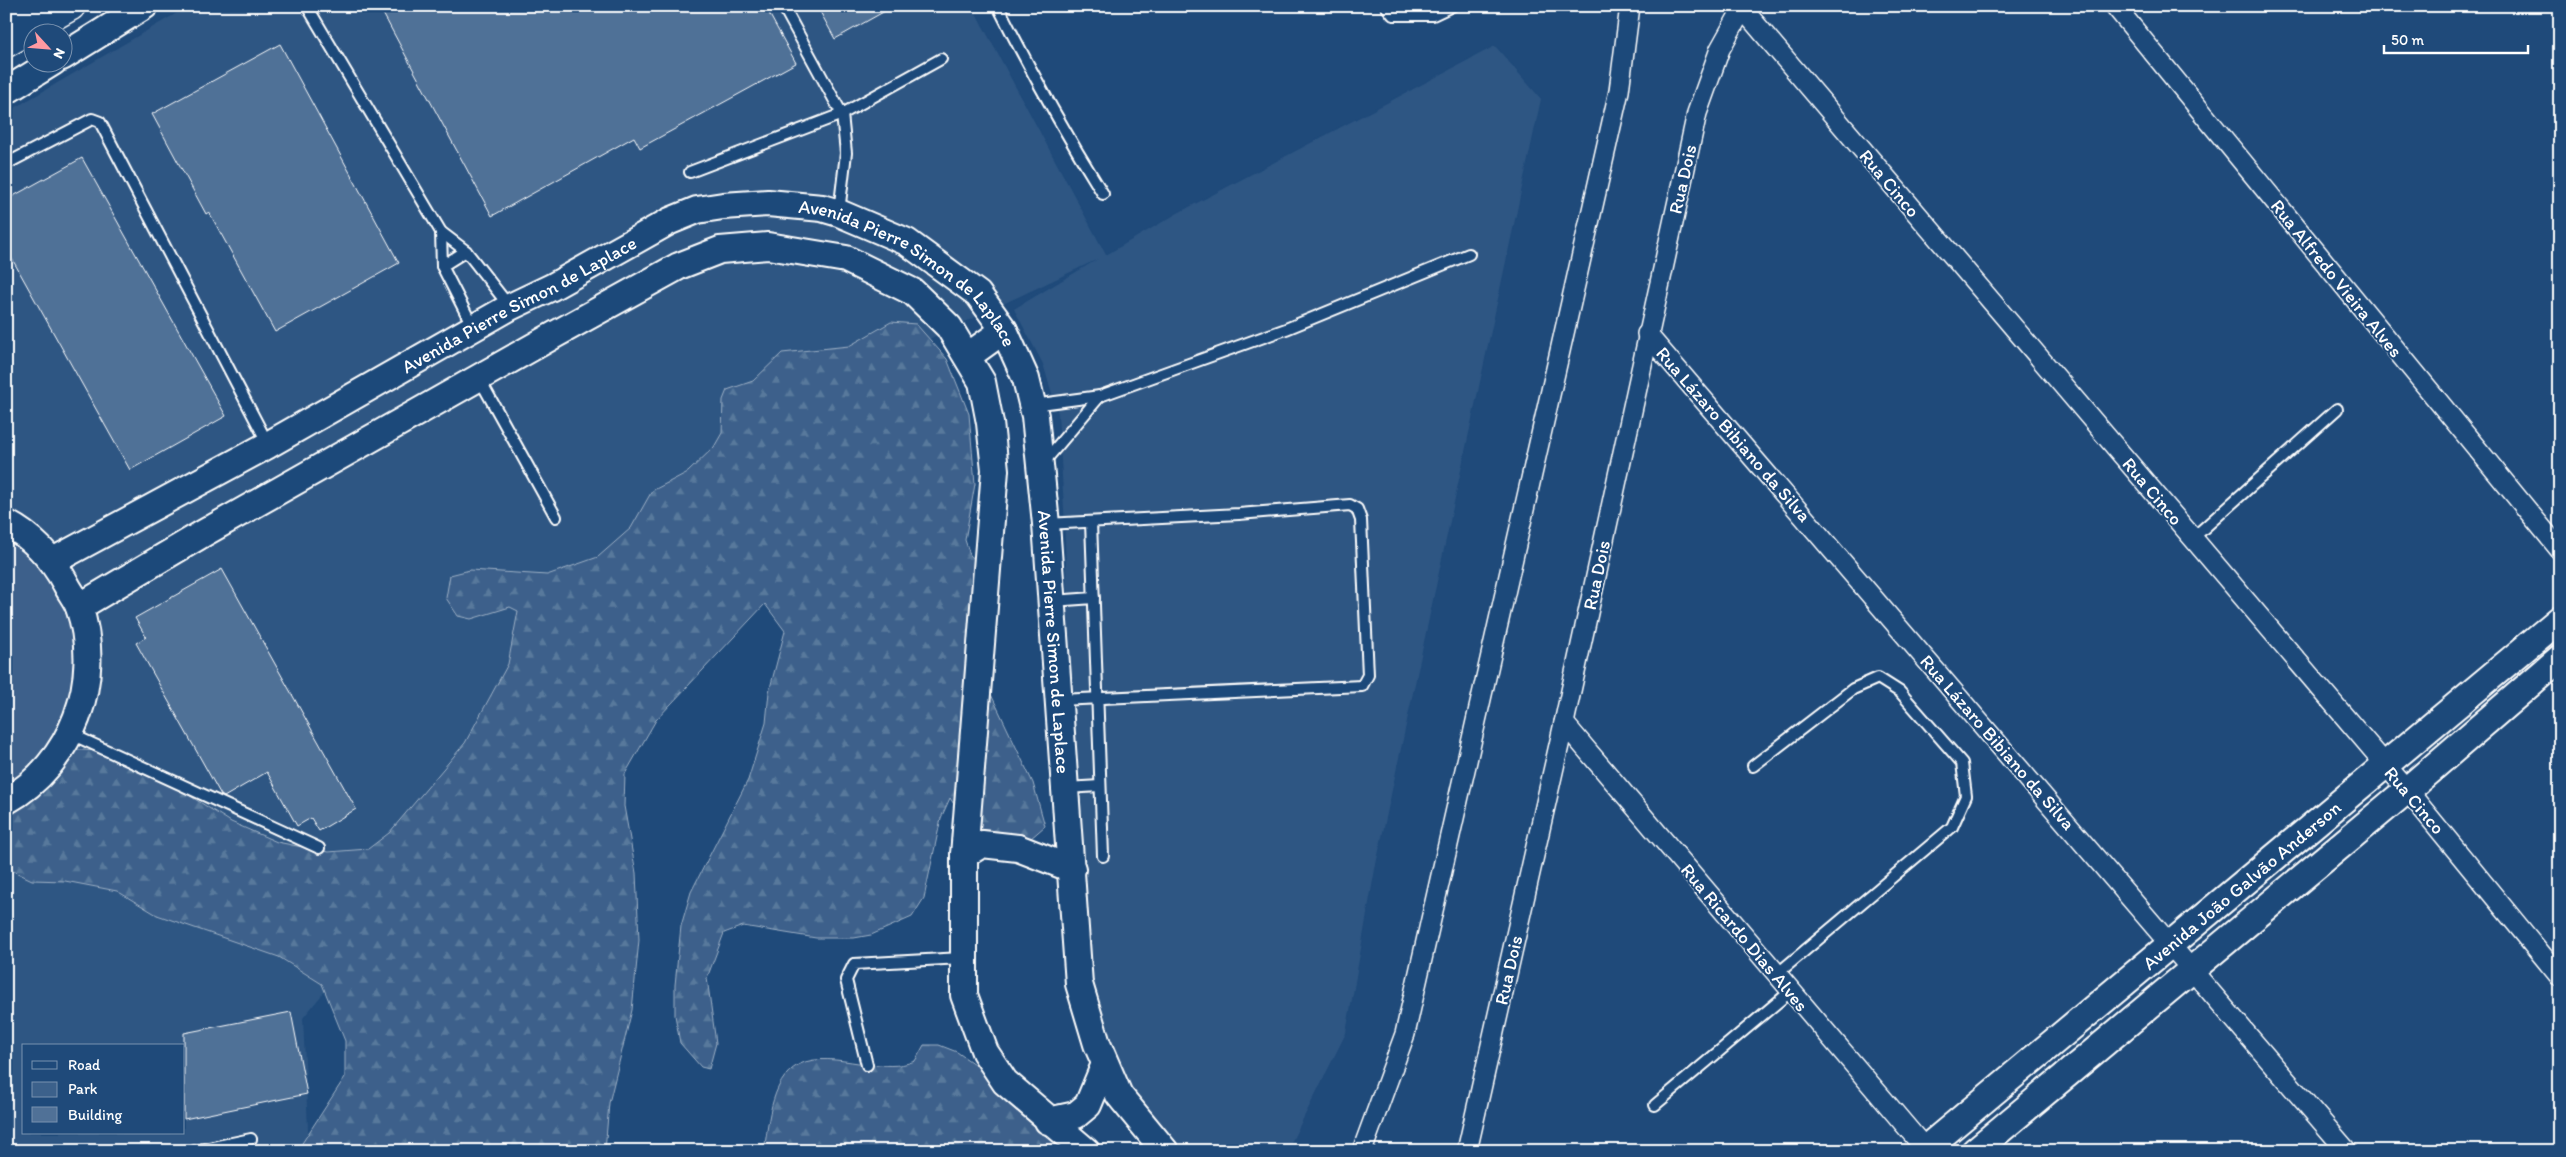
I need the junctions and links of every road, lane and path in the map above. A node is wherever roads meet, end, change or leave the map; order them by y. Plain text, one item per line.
1 (27, 6) edge
2 (71, 6) edge
3 (144, 6) edge
4 (307, 6) edge
5 (783, 6) edge
6 (998, 6) edge
7 (1386, 6) edge
8 (1452, 6) edge
9 (1630, 6) edge
10 (2115, 6) edge
11 (1743, 7) edge
12 (6, 17) edge
13 (6, 43) edge
14 (72, 50) edge
15 (941, 59) dead end
16 (37, 72) edge
17 (6, 91) edge
18 (842, 114) junction
19 (6, 164) edge
20 (690, 172) dead end
21 (1103, 194) dead end
22 (839, 213) junction
23 (441, 232) junction
24 (466, 251) junction
25 (1469, 254) dead end
26 (442, 266) junction
27 (510, 306) junction
28 (473, 327) junction
29 (1004, 330) junction
30 (1647, 334) junction
31 (968, 356) junction
32 (479, 377) junction
33 (1100, 396) junction
34 (1032, 405) junction
35 (2337, 408) dead end
36 (268, 445) junction
37 (1040, 466) junction
38 (556, 517) dead end
39 (1091, 522) junction
40 (6, 523) edge
41 (1046, 524) junction
42 (2193, 538) junction
43 (2560, 550) edge
44 (53, 561) junction
45 (1094, 598) junction
46 (1052, 601) junction
47 (79, 607) junction
48 (2560, 619) edge
49 (2560, 658) edge
50 (1097, 697) junction
51 (1058, 700) junction
52 (1564, 723) junction
53 (71, 734) junction
54 (2385, 765) junction
55 (1754, 766) dead end
56 (1100, 786) junction
57 (1066, 788) junction
58 (2407, 790) junction
59 (6, 801) edge
60 (319, 848) dead end
61 (964, 855) junction
62 (1103, 856) dead end
63 (1072, 869) junction
64 (2172, 944) junction
65 (962, 958) junction
66 (2193, 971) junction
67 (1777, 974) junction
68 (2560, 977) edge
69 (1791, 992) junction
70 (1105, 1064) junction
71 (868, 1065) dead end
72 (1655, 1105) dead end
73 (1048, 1121) junction
74 (251, 1139) dead end
75 (1925, 1150) edge
76 (194, 1151) edge
77 (1086, 1151) edge
78 (1165, 1151) edge
79 (1362, 1151) edge
80 (1467, 1151) edge
81 (1976, 1151) edge
82 (2347, 1151) edge

1 - 12 highway
2 - 13 highway
3 - 14 street
4 - 23 lane
5 - 18 lane
6 - 21 lane
7 - 8 lane
9 - 79 street
10 - 43 street, Rua Alfredo Vieira Alves
11 - 30 street, Rua Dois
11 - 42 street, Rua Cinco
15 - 18 lane
16 - 17 street
18 - 20 lane
18 - 22 lane
19 - 36 lane
22 - 27 street, Avenida Pierre Simon de Laplace
22 - 29 street, Avenida Pierre Simon de Laplace
23 - 24 lane
23 - 26 lane
24 - 26 lane
24 - 27 lane
25 - 33 lane
26 - 28 lane
27 - 28 street, Avenida Pierre Simon de Laplace
28 - 36 street, Avenida Pierre Simon de Laplace
29 - 31 street
29 - 34 street, Avenida Pierre Simon de Laplace
30 - 52 street, Rua Dois
30 - 64 street, Rua Lázaro Bibiano da Silva
31 - 32 street, Avenida Pierre Simon de Laplace
31 - 61 street, Avenida Pierre Simon de Laplace
32 - 38 lane
32 - 47 street, Avenida Pierre Simon de Laplace
33 - 34 lane
33 - 37 lane
34 - 37 street, Avenida Pierre Simon de Laplace
35 - 42 lane
36 - 44 street, Avenida Pierre Simon de Laplace
37 - 41 street, Avenida Pierre Simon de Laplace
39 - 41 lane
39 - 45 lane
39 - 50 lane
40 - 44 street
41 - 46 street, Avenida Pierre Simon de Laplace
42 - 54 street, Rua Cinco
44 - 47 street
45 - 46 lane
45 - 50 lane
46 - 51 street, Avenida Pierre Simon de Laplace
47 - 53 street
48 - 54 street, Avenida João Galvão Anderson
49 - 58 street, Avenida João Galvão Anderson
50 - 51 lane
50 - 56 lane
51 - 57 street, Avenida Pierre Simon de Laplace
52 - 67 street, Rua Ricardo Dias Alves
52 - 80 street, Rua Dois
53 - 59 street
53 - 60 lane
54 - 58 street, Rua Cinco
54 - 64 street, Avenida João Galvão Anderson
55 - 67 lane
56 - 57 lane
56 - 62 lane
57 - 63 street, Avenida Pierre Simon de Laplace
58 - 66 street, Avenida João Galvão Anderson
58 - 68 street, Rua Cinco
61 - 63 street
61 - 65 street, Avenida Pierre Simon de Laplace
63 - 70 street, Avenida Pierre Simon de Laplace
64 - 66 street, Rua Lázaro Bibiano da Silva
64 - 75 street, Avenida João Galvão Anderson
65 - 71 lane
65 - 73 street, Avenida Pierre Simon de Laplace
66 - 81 street, Avenida João Galvão Anderson
66 - 82 street, Rua Lázaro Bibiano da Silva
67 - 69 street, Rua Ricardo Dias Alves
69 - 72 lane
69 - 75 street, Rua Ricardo Dias Alves
70 - 73 street
70 - 78 street, Avenida Pierre Simon de Laplace
73 - 77 street, Avenida Pierre Simon de Laplace
74 - 76 lane

